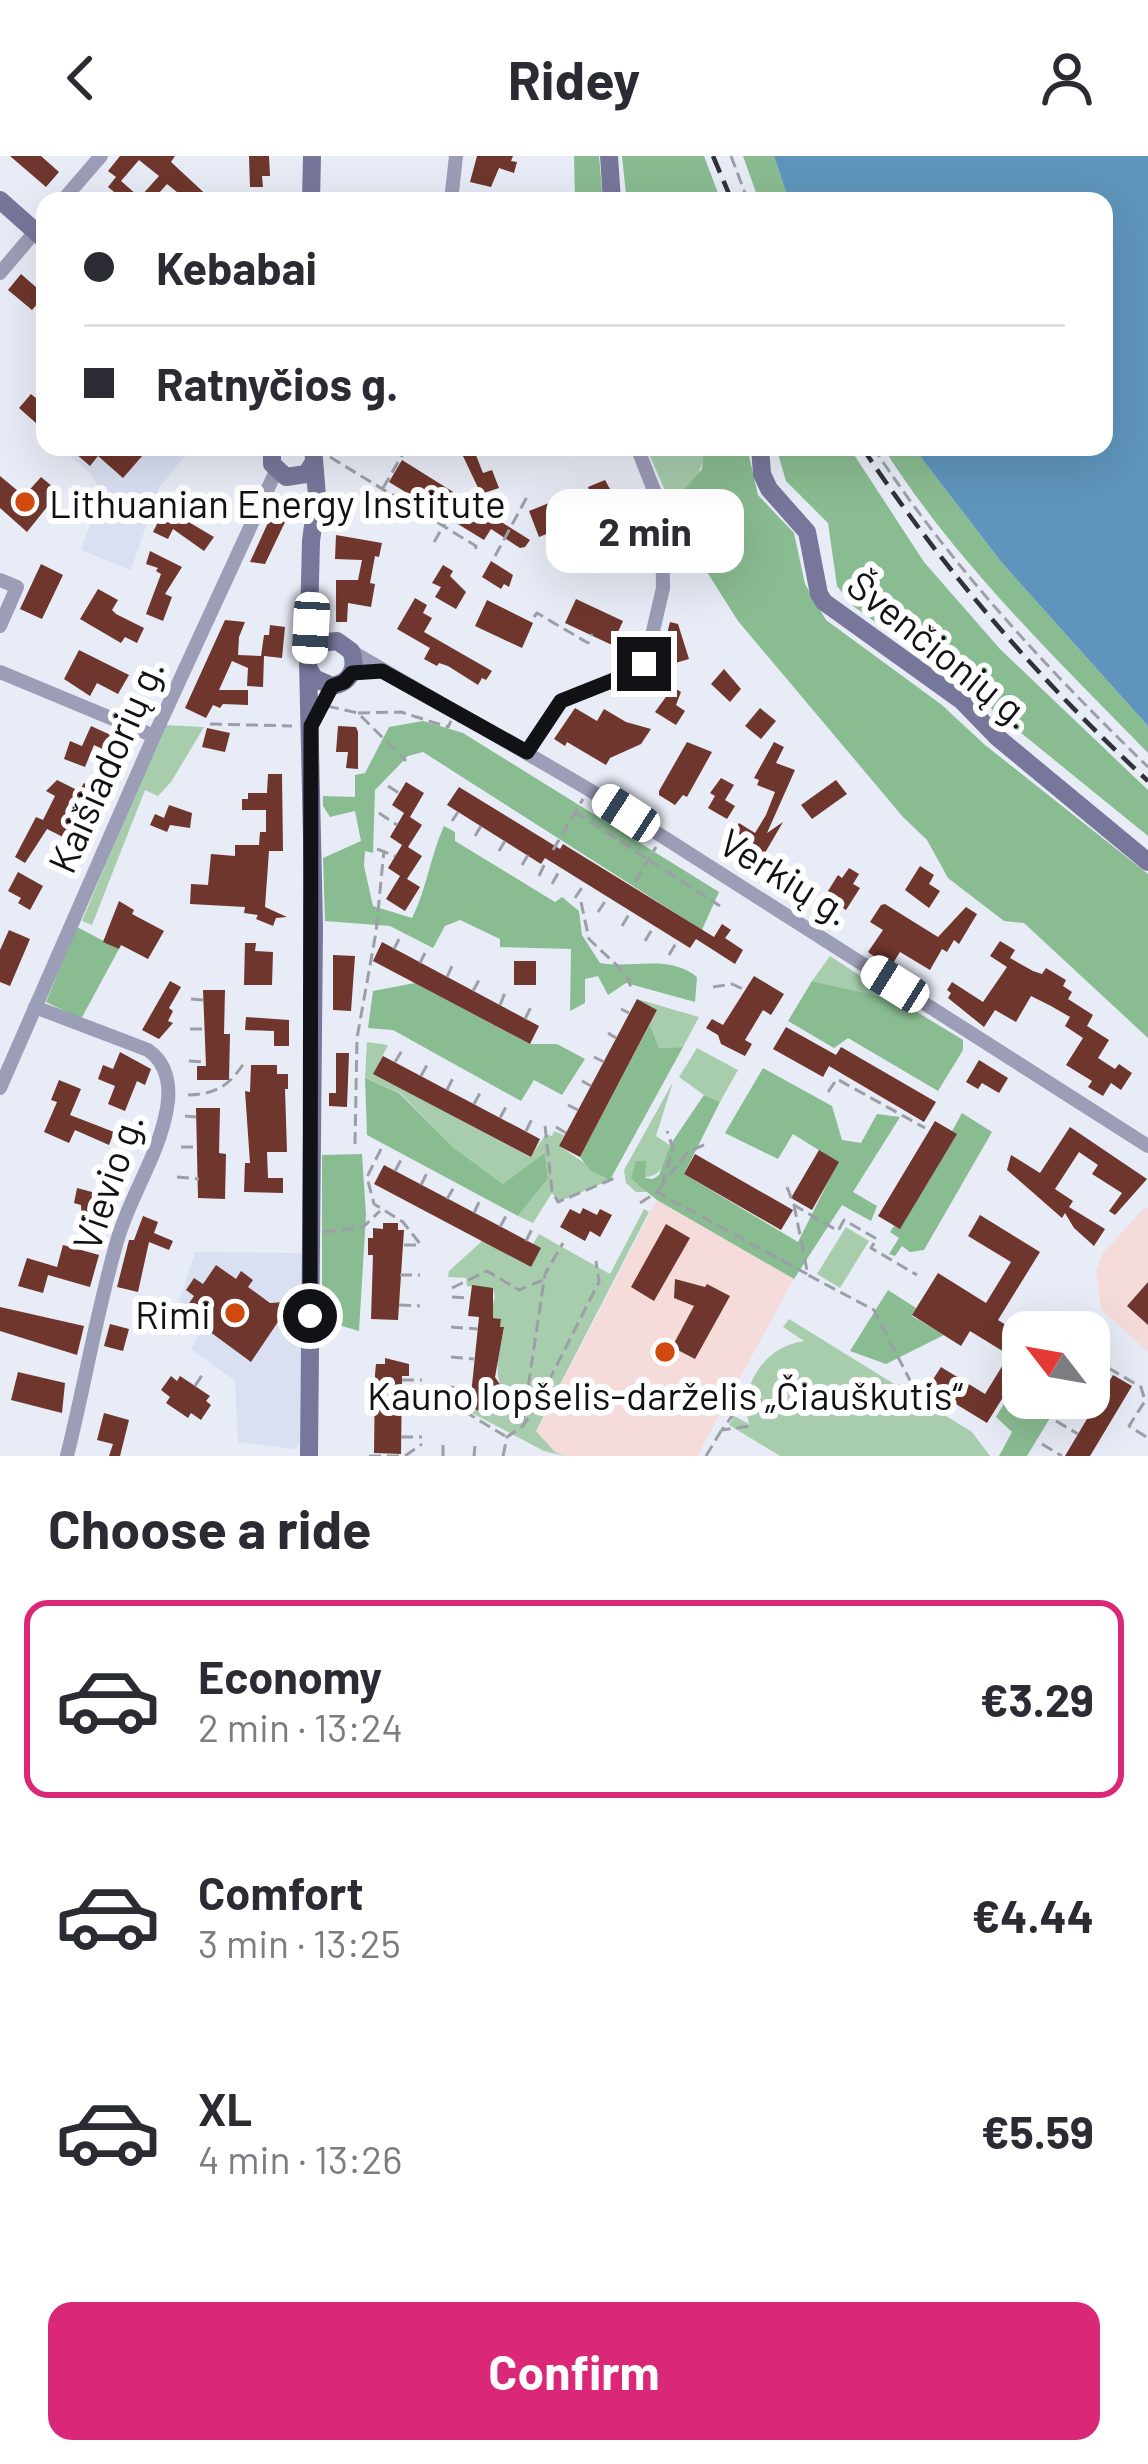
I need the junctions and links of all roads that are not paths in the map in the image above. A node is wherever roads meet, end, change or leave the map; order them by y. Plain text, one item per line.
1 (101, 156) edge
2 (312, 156) edge
3 (456, 156) edge
4 (609, 156) edge
5 (70, 192) edge
6 (311, 192) edge
7 (452, 192) edge
8 (611, 192) edge
9 (0, 200) edge
10 (36, 226) edge
11 (36, 236) edge
12 (0, 272) edge
13 (313, 456) edge
14 (314, 456) edge
15 (641, 456) edge
16 (761, 456) edge
17 (274, 460) edge
18 (311, 541) junction
19 (0, 580) edge
20 (312, 601) junction
21 (0, 626) edge
22 (332, 640) junction
23 (351, 651) junction
24 (309, 661) junction
25 (0, 671) edge
26 (382, 671) junction
27 (352, 673) junction
28 (332, 686) junction
29 (311, 726) junction
30 (154, 736) junction
31 (527, 752) junction
32 (1148, 862) edge
33 (35, 1007) junction
34 (7, 1055) edge
35 (0, 1088) edge
36 (1148, 1146) edge
37 (67, 1456) edge
38 (309, 1456) edge

1 - 5 street
2 - 6 street
3 - 7 street
4 - 8 street
9 - 10 street
11 - 12 street
13 - 17 street
14 - 18 street
15 - 31 street
16 - 32 street, Švenčionių g.
17 - 18 street
17 - 30 street, Kaišiadorių g.
18 - 20 street
19 - 21 street
20 - 22 street
20 - 24 street
22 - 23 street
22 - 24 street
23 - 26 street, Verkių g.
23 - 27 street
24 - 28 street
24 - 29 street
25 - 30 street
26 - 27 street
26 - 31 street, Verkių g.
27 - 28 street
28 - 29 street
29 - 38 street
30 - 33 street, Kaišiadorių g.
31 - 36 street, Verkių g.
33 - 34 street, Kaišiadorių g.
33 - 37 street, Vievio g.
34 - 35 street, Kaišiadorių g.

